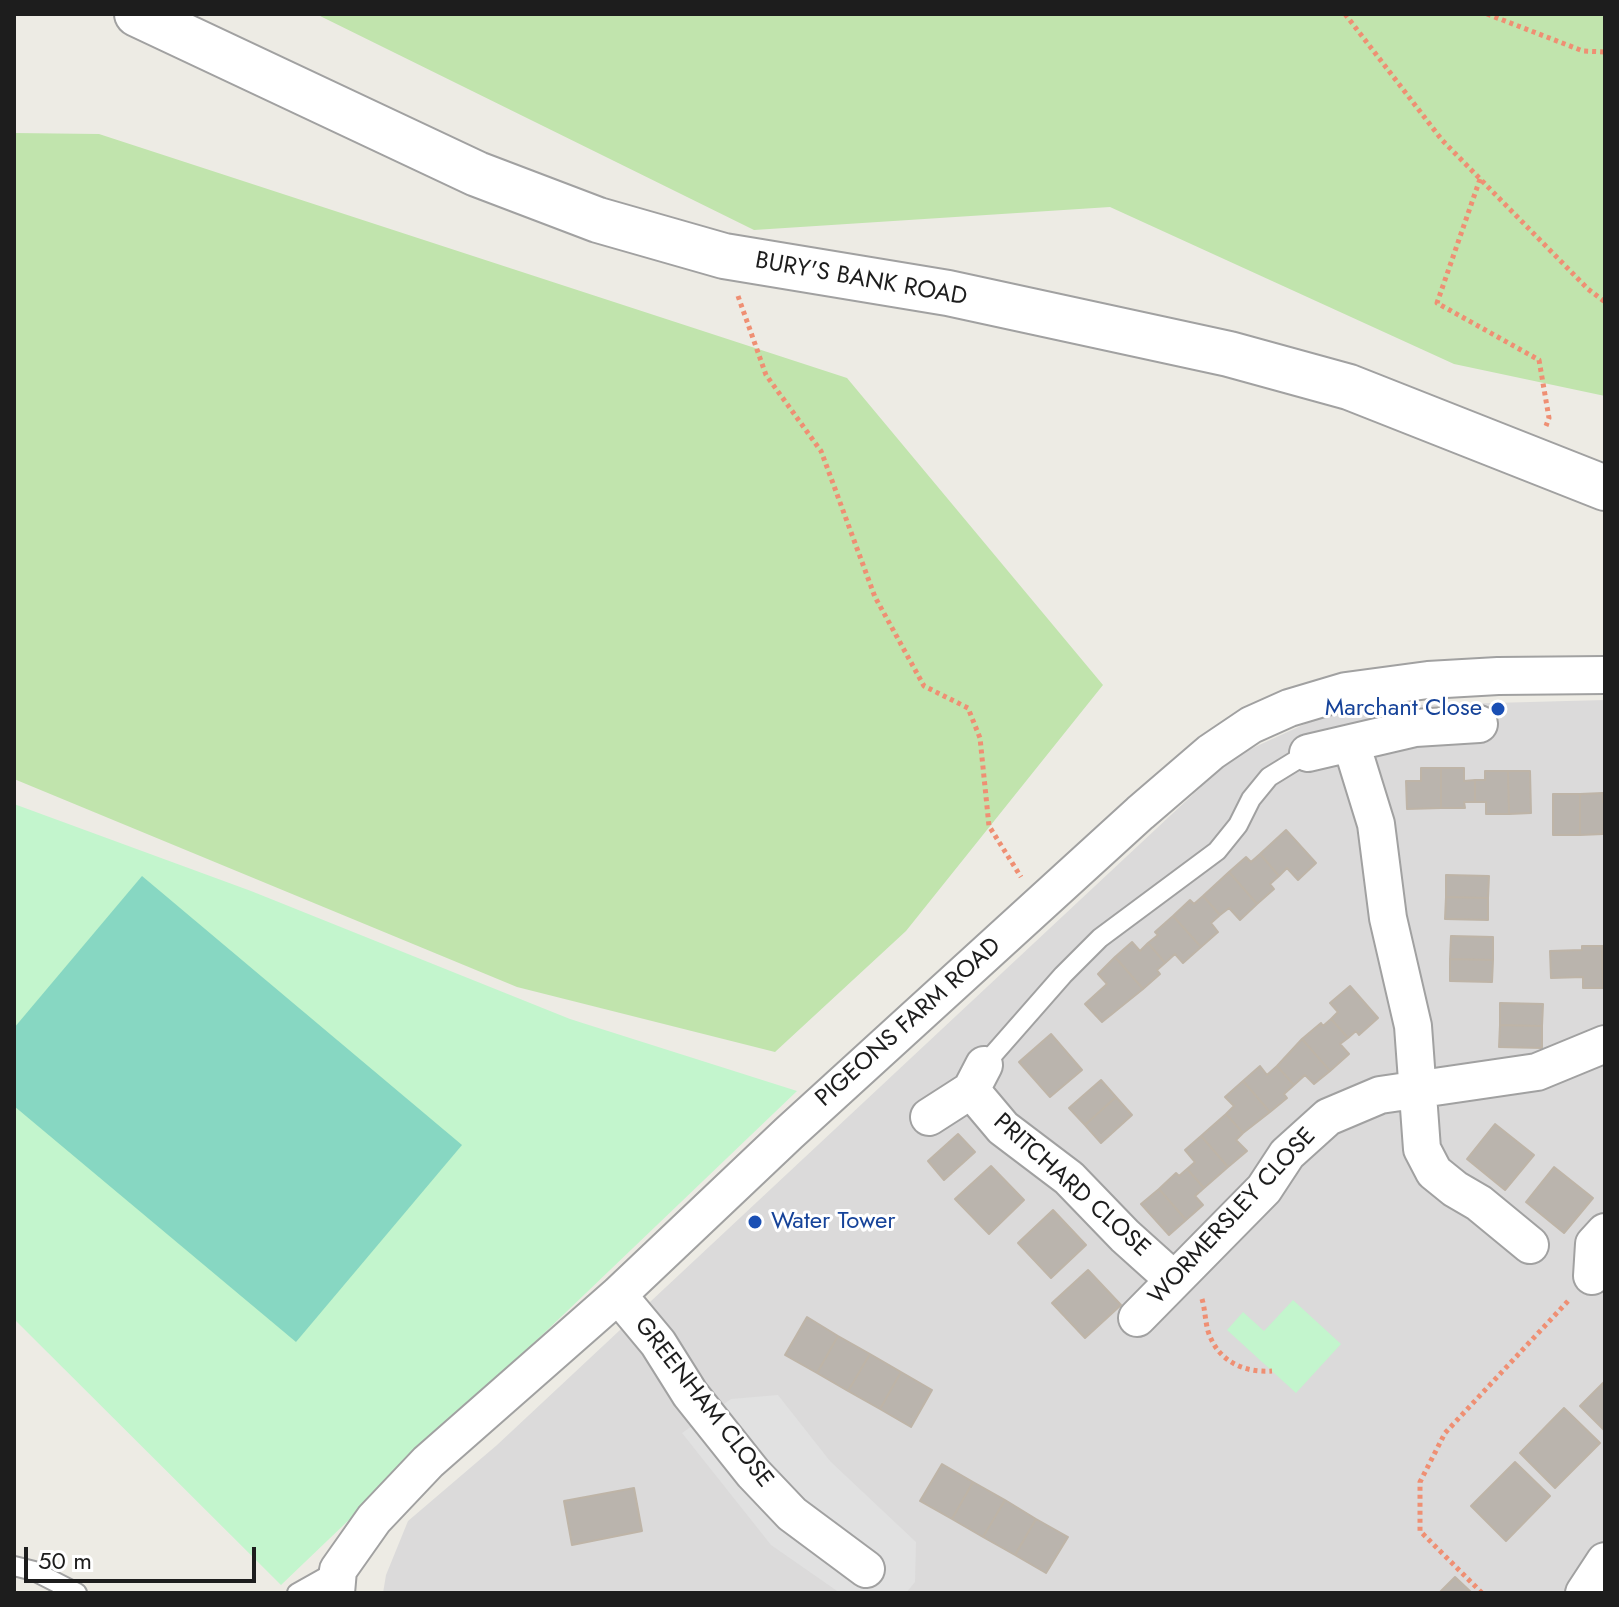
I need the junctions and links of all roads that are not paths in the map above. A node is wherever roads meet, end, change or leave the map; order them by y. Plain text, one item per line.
1 (137, 14) edge
2 (1605, 488) edge
3 (1605, 675) edge
4 (1479, 724) dead end
5 (1351, 743) junction
6 (1308, 753) joint
7 (1605, 1044) edge
8 (977, 1077) junction
9 (1419, 1088) junction
10 (929, 1117) dead end
11 (1605, 1232) edge
12 (1530, 1245) dead end
13 (1183, 1272) junction
14 (1592, 1276) road end
15 (618, 1295) junction
16 (1137, 1318) dead end
17 (1605, 1561) edge
18 (14, 1566) edge
19 (866, 1569) dead end
20 (337, 1582) edge
21 (77, 1593) edge
22 (297, 1593) edge
23 (1584, 1593) edge

1 - 2 street, BURY'S BANK ROAD
3 - 15 street, PIGEONS FARM ROAD
4 - 5 street
5 - 6 street
5 - 9 street
6 - 8 lane
7 - 9 street, WORMERSLEY CLOSE
8 - 10 street
8 - 13 street, PRITCHARD CLOSE
9 - 12 street
9 - 13 street, WORMERSLEY CLOSE
11 - 14 street
13 - 16 street, WORMERSLEY CLOSE
15 - 19 street, GREENHAM CLOSE
15 - 20 street, PIGEONS FARM ROAD
17 - 23 street
18 - 21 lane
20 - 22 lane

